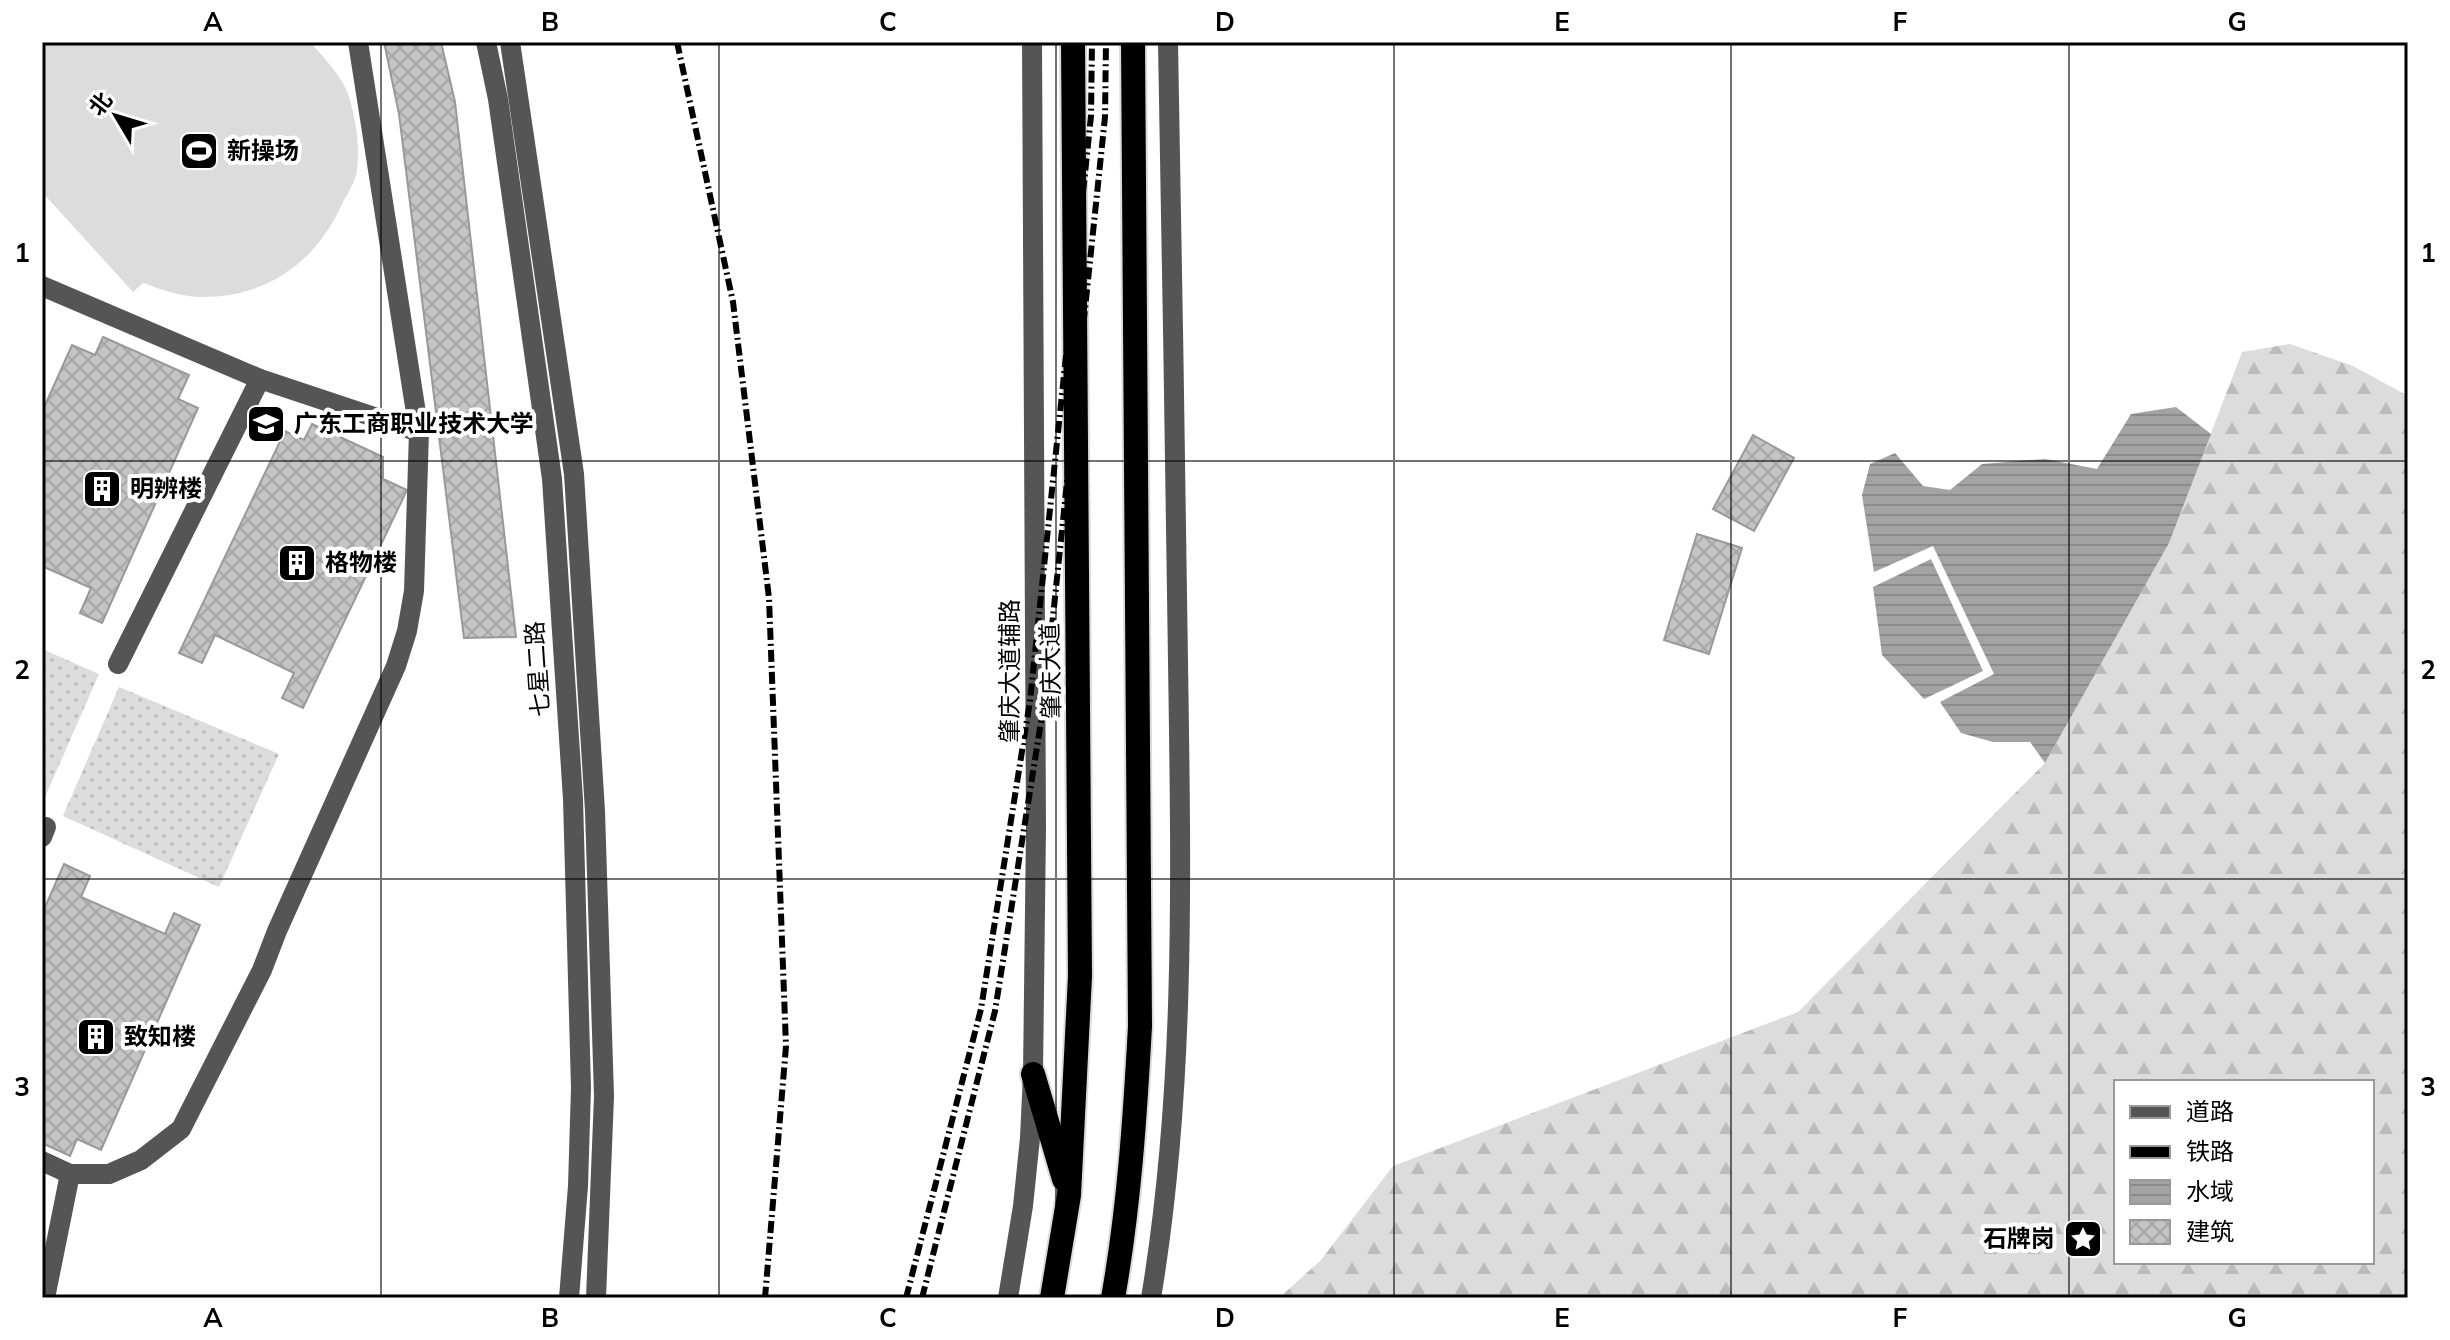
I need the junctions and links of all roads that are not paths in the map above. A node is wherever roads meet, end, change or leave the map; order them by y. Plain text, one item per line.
1 (358, 42) edge
2 (486, 42) edge
3 (510, 42) edge
4 (1032, 42) edge
5 (1073, 42) edge
6 (1133, 42) edge
7 (1168, 42) edge
8 (42, 286) edge
9 (260, 379) junction
10 (419, 432) junction
11 (118, 664) dead end
12 (1033, 1074) junction
13 (42, 1161) edge
14 (70, 1174) junction
15 (1069, 1195) junction
16 (45, 1298) edge
17 (569, 1298) edge
18 (596, 1298) edge
19 (1008, 1298) edge
20 (1052, 1298) edge
21 (1113, 1298) edge
22 (1151, 1298) edge

1 - 10 street
2 - 17 street, 七星二路
3 - 18 street, 七星二路
4 - 12 street, 肇庆大道辅路
5 - 15 highway, 肇庆大道
6 - 21 highway
7 - 22 street
8 - 9 street
9 - 10 street
9 - 11 street
10 - 14 street
12 - 15 highway
12 - 19 street, 肇庆大道辅路
13 - 14 street
14 - 16 street
15 - 20 highway, 肇庆大道

